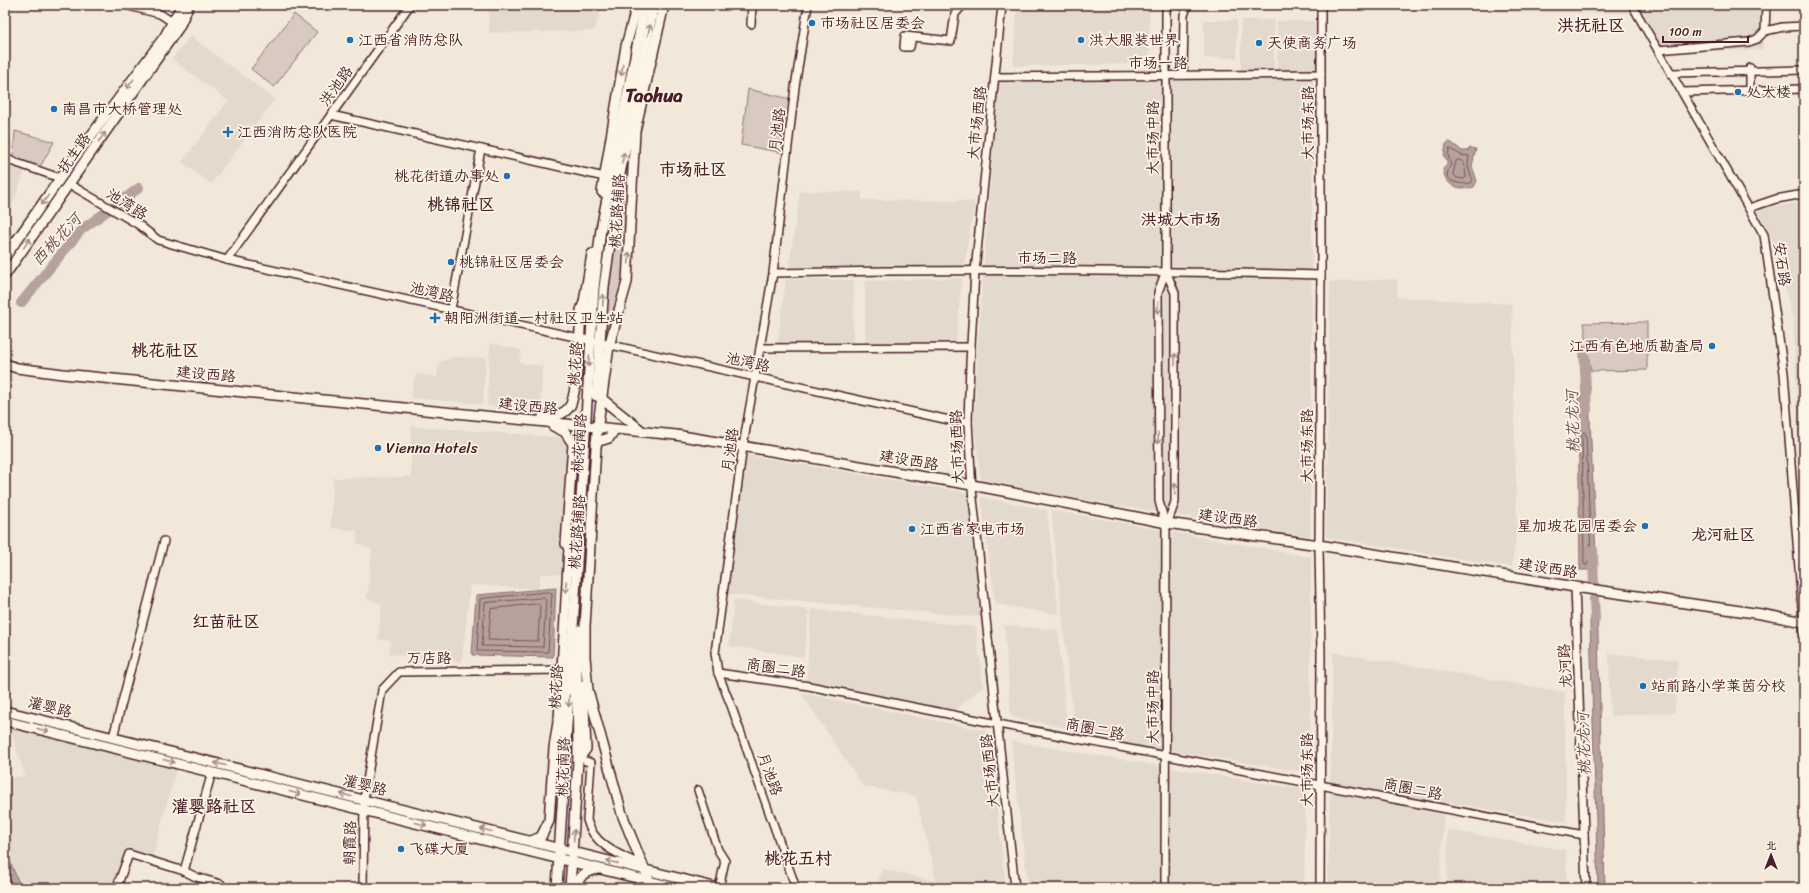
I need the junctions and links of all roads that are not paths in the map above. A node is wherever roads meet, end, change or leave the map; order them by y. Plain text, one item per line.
1 (125, 5) edge
2 (182, 5) edge
3 (189, 5) edge
4 (410, 5) edge
5 (632, 5) edge
6 (637, 5) edge
7 (645, 5) edge
8 (654, 5) edge
9 (664, 5) edge
10 (752, 5) edge
11 (808, 5) edge
12 (962, 5) edge
13 (1002, 5) edge
14 (1166, 5) edge
15 (1188, 5) edge
16 (1321, 5) edge
17 (1632, 5) edge
18 (1766, 5) edge
19 (174, 23) junction
20 (751, 24) dead end
21 (1804, 26) edge
22 (1765, 31) junction
23 (912, 37) dead end
24 (626, 46) junction
25 (1658, 50) junction
26 (1750, 70) junction
27 (1804, 70) edge
28 (1671, 73) junction
29 (1321, 74) junction
30 (1183, 75) junction
31 (1166, 76) junction
32 (995, 77) junction
33 (1804, 89) edge
34 (1750, 90) junction
35 (1682, 92) junction
36 (331, 115) junction
37 (481, 149) junction
38 (7, 158) edge
39 (60, 178) junction
40 (608, 178) junction
41 (69, 184) junction
42 (1804, 194) edge
43 (1749, 208) junction
44 (5, 257) edge
45 (227, 260) junction
46 (976, 271) junction
47 (1166, 271) junction
48 (773, 273) junction
49 (5, 275) edge
50 (1321, 275) junction
51 (584, 302) junction
52 (451, 310) junction
53 (592, 320) junction
54 (579, 339) junction
55 (590, 342) junction
56 (605, 345) junction
57 (971, 347) junction
58 (760, 348) junction
59 (5, 364) edge
60 (5, 368) edge
61 (755, 377) junction
62 (602, 399) junction
63 (463, 413) junction
64 (968, 422) junction
65 (553, 426) junction
66 (592, 428) junction
67 (642, 431) junction
68 (613, 432) junction
69 (596, 442) junction
70 (743, 448) junction
71 (972, 487) junction
72 (1167, 524) junction
73 (164, 542) dead end
74 (1319, 547) junction
75 (569, 548) junction
76 (580, 559) junction
77 (1575, 589) junction
78 (1804, 626) edge
79 (566, 670) junction
80 (718, 673) junction
81 (5, 711) edge
82 (559, 720) junction
83 (5, 721) edge
84 (597, 722) junction
85 (585, 723) junction
86 (998, 724) junction
87 (112, 737) junction
88 (566, 740) junction
89 (1166, 756) junction
90 (582, 760) junction
91 (212, 772) junction
92 (1320, 785) junction
93 (698, 790) dead end
94 (364, 799) junction
95 (364, 810) junction
96 (1584, 835) junction
97 (531, 841) junction
98 (560, 848) junction
99 (573, 857) junction
100 (559, 858) junction
101 (600, 868) junction
102 (643, 868) junction
103 (184, 871) junction
104 (650, 884) edge
105 (118, 888) edge
106 (220, 888) edge
107 (363, 888) edge
108 (557, 888) edge
109 (570, 888) edge
110 (575, 888) edge
111 (677, 888) edge
112 (718, 888) edge
113 (796, 888) edge
114 (1015, 888) edge
115 (1164, 888) edge
116 (1320, 888) edge
117 (1586, 888) edge

1 - 19 street
2 - 19 main road, 抚生路
41 -> 3 main road, 抚生路
4 - 36 street, 洪池路
5 - 24 main road
6 - 24 main road
7 - 40 main road, 桃花路
56 -> 8 main road, 桃花南路
56 -> 9 main road, 桃花路辅路
10 - 20 street
11 - 48 street, 月池路
12 - 23 street
13 - 32 street, 大市场西路
14 - 31 street, 大市场中路
15 - 30 street
16 - 29 street, 大市场东路
17 - 25 street, 安石路
18 - 22 street
19 -> 39 main road, 抚生路
21 - 22 street
22 - 25 street
24 -> 40 main road
25 - 28 street, 安石路
26 - 27 street
26 - 28 street
26 - 34 street
28 - 35 street, 安石路
29 - 30 street, 市场一路
29 - 50 street, 大市场东路
30 - 31 street, 市场一路
31 - 32 street, 市场一路
31 - 47 street, 大市场中路
32 - 46 street, 大市场西路
33 - 34 street
34 - 35 street
35 - 43 street, 安石路
36 - 37 street
36 - 45 street, 洪池路
37 - 40 street
37 - 52 street
38 - 39 street
39 -> 44 main road, 抚生路
40 - 51 main road
40 - 53 main road, 桃花路
41 - 45 street, 池湾路
49 -> 41 main road, 抚生路
42 - 43 street
43 - 78 street, 安石路
45 - 52 street, 池湾路
46 - 47 street, 市场二路
46 - 48 street, 市场二路
46 - 57 street, 大市场西路
47 - 50 street, 市场二路
47 -> 72 street, 大市场中路
72 -> 47 street, 大市场中路
48 - 58 street, 月池路
50 - 74 street, 大市场东路
51 - 53 main road
51 - 54 main road
52 - 54 street, 池湾路
53 - 55 main road, 桃花路
54 - 55 street, 池湾路
54 - 63 main road
55 - 56 street, 池湾路
55 -> 66 main road, 桃花路
56 - 61 street, 池湾路
56 - 62 main road, 桃花路辅路
56 - 66 main road, 桃花南路
57 - 58 street
57 - 64 street, 大市场西路
58 - 61 street, 月池路
59 - 63 main road, 建设西路
60 - 65 main road, 建设西路
61 - 64 street, 池湾路
61 - 70 street, 月池路
62 - 66 main road, 桃花路辅路
62 - 67 main road
63 - 66 main road, 建设西路
64 - 71 street, 大市场西路
65 - 66 main road, 建设西路
65 - 75 main road
66 - 67 main road, 建设西路
66 - 68 main road, 建设西路
66 - 69 main road, 桃花路辅路
66 - 76 main road, 桃花路
67 - 70 main road, 建设西路
68 - 69 main road
68 - 70 main road, 建设西路
69 - 84 main road, 桃花路辅路
70 - 71 main road, 建设西路
70 - 80 street, 月池路
71 - 72 main road, 建设西路
71 - 86 street, 大市场西路
72 - 74 main road, 建设西路
72 - 89 street, 大市场中路
73 - 87 street
74 - 77 main road, 建设西路
74 - 92 street, 大市场东路
75 - 76 main road
75 -> 79 main road
76 - 79 main road, 桃花路
76 - 85 main road
76 - 90 main road, 桃花南路
77 - 78 main road, 建设西路
77 - 96 street, 龙河路
79 - 82 main road
79 -> 88 main road, 桃花路
79 - 94 street, 万店路
80 - 86 street, 商圈二路
80 - 113 street, 月池路
81 - 87 main road, 灌婴路
82 - 88 main road
82 - 97 main road
83 -> 91 main road, 灌婴路
84 - 85 street
84 - 102 main road, 桃花路辅路
85 - 90 main road
86 - 89 street, 商圈二路
86 - 114 street, 大市场西路
94 -> 87 main road, 灌婴路
88 - 98 main road, 桃花路
89 - 92 street, 商圈二路
89 - 115 street, 大市场中路
99 -> 90 main road, 桃花南路
90 - 102 street
91 -> 95 main road, 灌婴路
91 - 103 street
92 - 96 street, 商圈二路
92 - 116 street, 大市场东路
93 - 112 street
94 - 95 street, 朝霞路
97 -> 94 main road, 灌婴路
95 -> 100 main road, 灌婴路
95 - 107 street, 朝霞路
96 - 117 street, 龙河路
97 - 98 main road, 灌婴路
98 - 99 main road, 灌婴路
98 - 100 main road
99 - 100 main road, 灌婴路
99 - 101 main road, 灌婴路
102 -> 99 main road, 灌婴路
99 - 109 main road, 桃花南路
100 - 108 main road
101 - 104 main road, 灌婴路
101 - 110 main road
102 - 104 main road, 桃花路辅路
102 - 112 main road, 灌婴路
103 - 105 street
103 - 106 street
104 - 111 main road, 灌婴路

